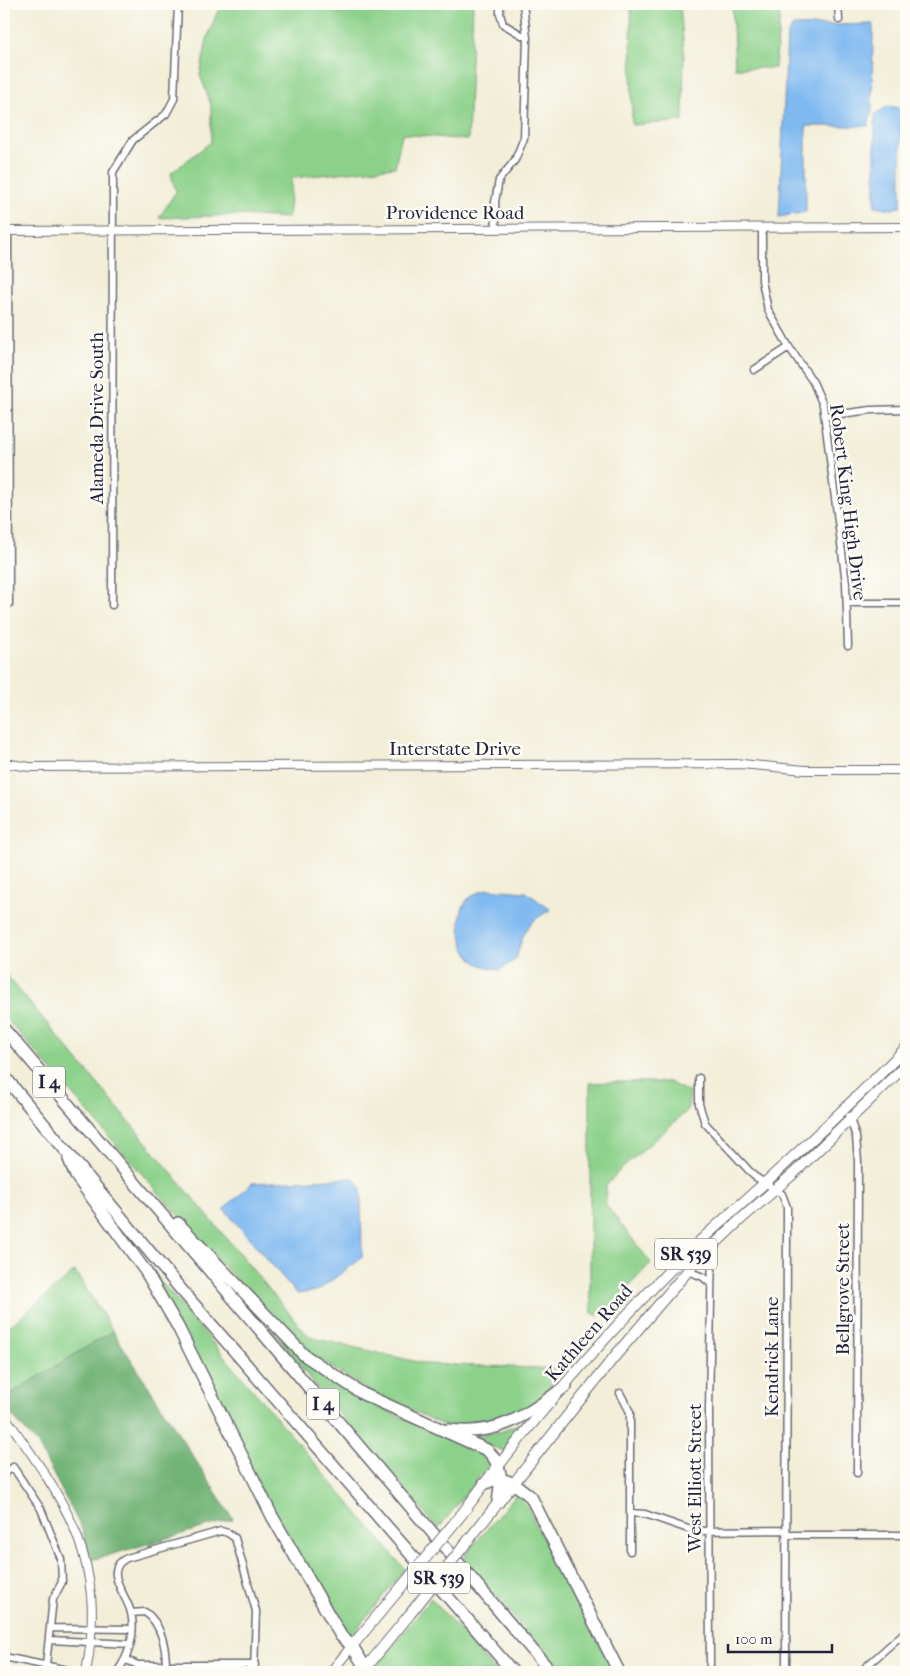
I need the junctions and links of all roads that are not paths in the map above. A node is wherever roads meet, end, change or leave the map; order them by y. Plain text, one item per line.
1 (178, 4) edge
2 (500, 4) edge
3 (523, 4) edge
4 (838, 4) edge
5 (838, 20) dead end
6 (527, 38) junction
7 (906, 227) edge
8 (762, 228) junction
9 (496, 229) junction
10 (6, 231) edge
11 (113, 231) junction
12 (789, 347) junction
13 (754, 370) dead end
14 (906, 409) edge
15 (825, 416) junction
16 (906, 602) edge
17 (9, 604) dead end
18 (848, 604) junction
19 (112, 605) dead end
20 (848, 646) dead end
21 (4, 763) edge
22 (906, 770) edge
23 (4, 1029) edge
24 (906, 1048) edge
25 (906, 1065) edge
26 (4, 1076) edge
27 (699, 1078) dead end
28 (844, 1108) junction
29 (851, 1120) junction
30 (94, 1135) junction
31 (63, 1146) junction
32 (765, 1183) junction
33 (776, 1189) junction
34 (712, 1247) junction
35 (688, 1271) junction
36 (711, 1284) junction
37 (566, 1386) junction
38 (620, 1393) dead end
39 (4, 1415) edge
40 (435, 1428) junction
41 (499, 1465) junction
42 (857, 1473) dead end
43 (4, 1474) edge
44 (501, 1478) junction
45 (484, 1484) junction
46 (514, 1484) junction
47 (498, 1502) junction
48 (630, 1513) junction
49 (710, 1531) junction
50 (786, 1533) junction
51 (906, 1535) edge
52 (630, 1550) dead end
53 (132, 1613) junction
54 (50, 1628) junction
55 (131, 1629) junction
56 (92, 1630) junction
57 (906, 1631) edge
58 (50, 1640) junction
59 (90, 1643) junction
60 (130, 1644) junction
61 (352, 1646) junction
62 (4, 1657) edge
63 (126, 1660) junction
64 (46, 1665) junction
65 (166, 1665) junction
66 (254, 1669) edge
67 (68, 1670) dead end
68 (365, 1671) edge
69 (86, 1672) edge
70 (117, 1672) edge
71 (331, 1672) edge
72 (513, 1672) edge
73 (551, 1672) edge
74 (619, 1672) edge
75 (710, 1672) edge
76 (786, 1672) edge
77 (860, 1672) edge

1 - 11 street, Alameda Drive South
2 - 6 street
3 - 6 street
4 - 5 street
6 - 9 street
7 - 8 street, Providence Road
8 - 9 street, Providence Road
8 - 12 street, Robert King High Drive
9 - 11 street, Providence Road
10 - 11 street, Providence Road
10 - 17 street
11 - 19 street, Alameda Drive South
12 - 13 street
12 - 15 street, Robert King High Drive
14 - 15 street
15 - 18 street, Robert King High Drive
16 - 18 street
18 - 20 street, Robert King High Drive
21 - 22 street, Interstate Drive
23 - 30 highway, I 4
24 - 28 main road, Kathleen Road / SR 539
25 - 29 main road, Kathleen Road / SR 539
26 - 31 highway, I 4
27 - 32 street
28 - 29 street, Bellgrove Street
28 - 32 main road, Kathleen Road / SR 539
29 - 33 main road, Kathleen Road / SR 539
29 - 42 street, Bellgrove Street
30 - 40 highway
30 - 73 highway, I 4
31 - 61 highway
31 - 72 highway, I 4
32 - 33 street
32 - 37 main road, Kathleen Road / SR 539
33 - 34 main road, Kathleen Road / SR 539
33 - 50 street, Kendrick Lane
34 - 35 main road, Kathleen Road / SR 539
34 - 36 street, West Elliott Street
35 - 36 street
35 - 46 main road, Kathleen Road / SR 539
36 - 49 street, West Elliott Street
37 - 40 highway
37 - 41 main road, Kathleen Road / SR 539
38 - 48 street
39 - 56 street
40 - 41 highway
41 - 44 highway
41 - 45 main road, Kathleen Road / SR 539
43 - 54 street
44 - 45 highway
44 - 46 highway
44 - 47 highway
45 - 61 main road, Kathleen Road / SR 539, bridge
46 - 47 main road, Kathleen Road / SR 539
46 - 74 highway
47 - 68 main road, Kathleen Road / SR 539, bridge
48 - 49 street
48 - 52 street
49 - 50 street
49 - 75 street, West Elliott Street
50 - 51 street
50 - 76 street, Kendrick Lane
53 - 55 street
53 - 65 street
53 - 66 street
54 - 56 street
54 - 58 street
55 - 56 street
55 - 60 street
56 - 59 street
57 - 77 street
58 - 59 street
58 - 64 street
59 - 60 street
59 - 69 street
60 - 63 street
61 - 68 highway
61 - 71 main road, Kathleen Road / SR 539
62 - 64 street
63 - 65 street
63 - 70 street
64 - 67 street
65 - 66 street

